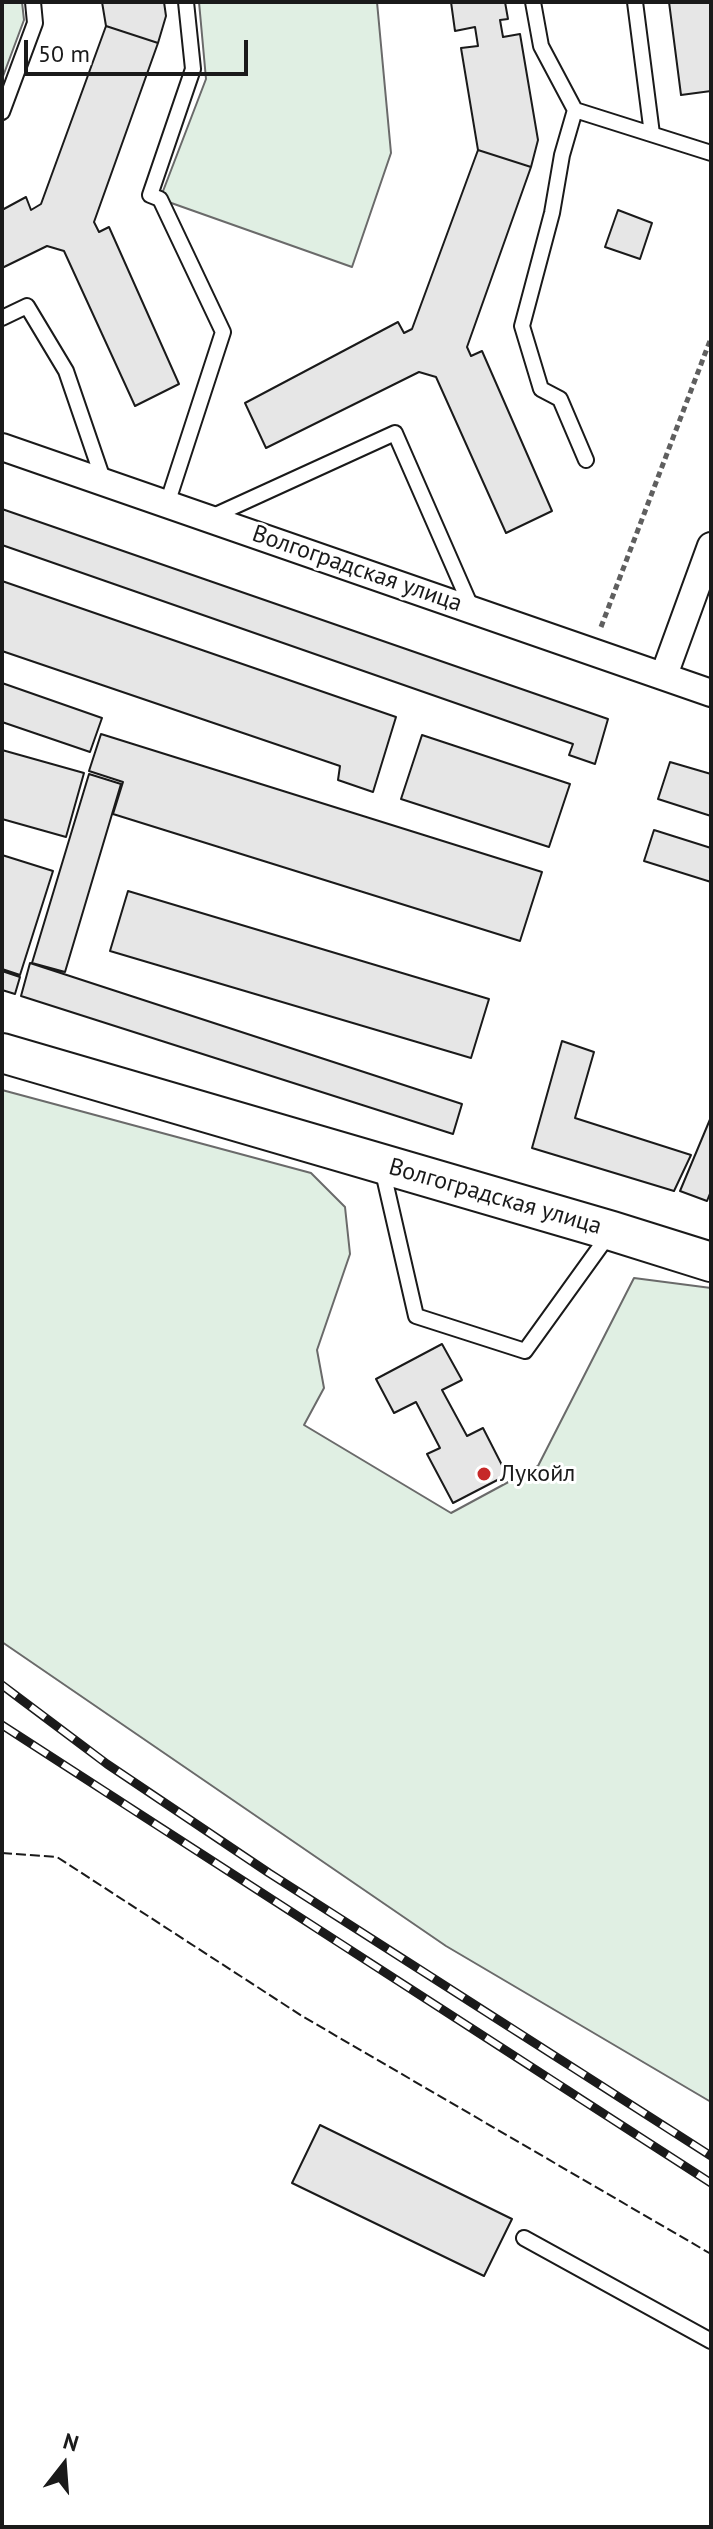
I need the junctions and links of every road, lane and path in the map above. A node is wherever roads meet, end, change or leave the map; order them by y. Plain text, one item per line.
1 (33, 2) edge
2 (186, 2) edge
3 (533, 2) edge
4 (635, 2) edge
5 (575, 110) junction
6 (2, 112) edge
7 (652, 134) junction
8 (711, 153) edge
9 (2, 318) edge
10 (711, 338) edge
11 (2, 447) edge
12 (586, 460) dead end
13 (104, 482) junction
14 (167, 504) junction
15 (209, 518) junction
16 (711, 546) edge
17 (472, 609) junction
18 (592, 650) junction
19 (664, 675) junction
20 (711, 693) edge
21 (2, 1053) edge
22 (381, 1164) junction
23 (612, 1231) junction
24 (711, 1262) edge
25 (524, 2238) dead end
26 (711, 2341) edge

1 - 6 lane
2 - 14 lane
3 - 5 lane
4 - 7 lane
5 - 7 lane
5 - 12 lane
7 - 8 lane
9 - 13 lane
10 - 18 path
11 - 13 street, Волгоградская улица
13 - 14 street, Волгоградская улица
14 - 15 street, Волгоградская улица
15 - 17 street, Волгоградская улица
15 - 17 lane
16 - 19 street
17 - 18 street, Волгоградская улица
18 - 19 street, Волгоградская улица
19 - 20 street, Волгоградская улица
21 - 22 main road, Волгоградская улица
22 - 23 main road, Волгоградская улица
22 - 23 lane
23 - 24 main road, Волгоградская улица
25 - 26 lane

